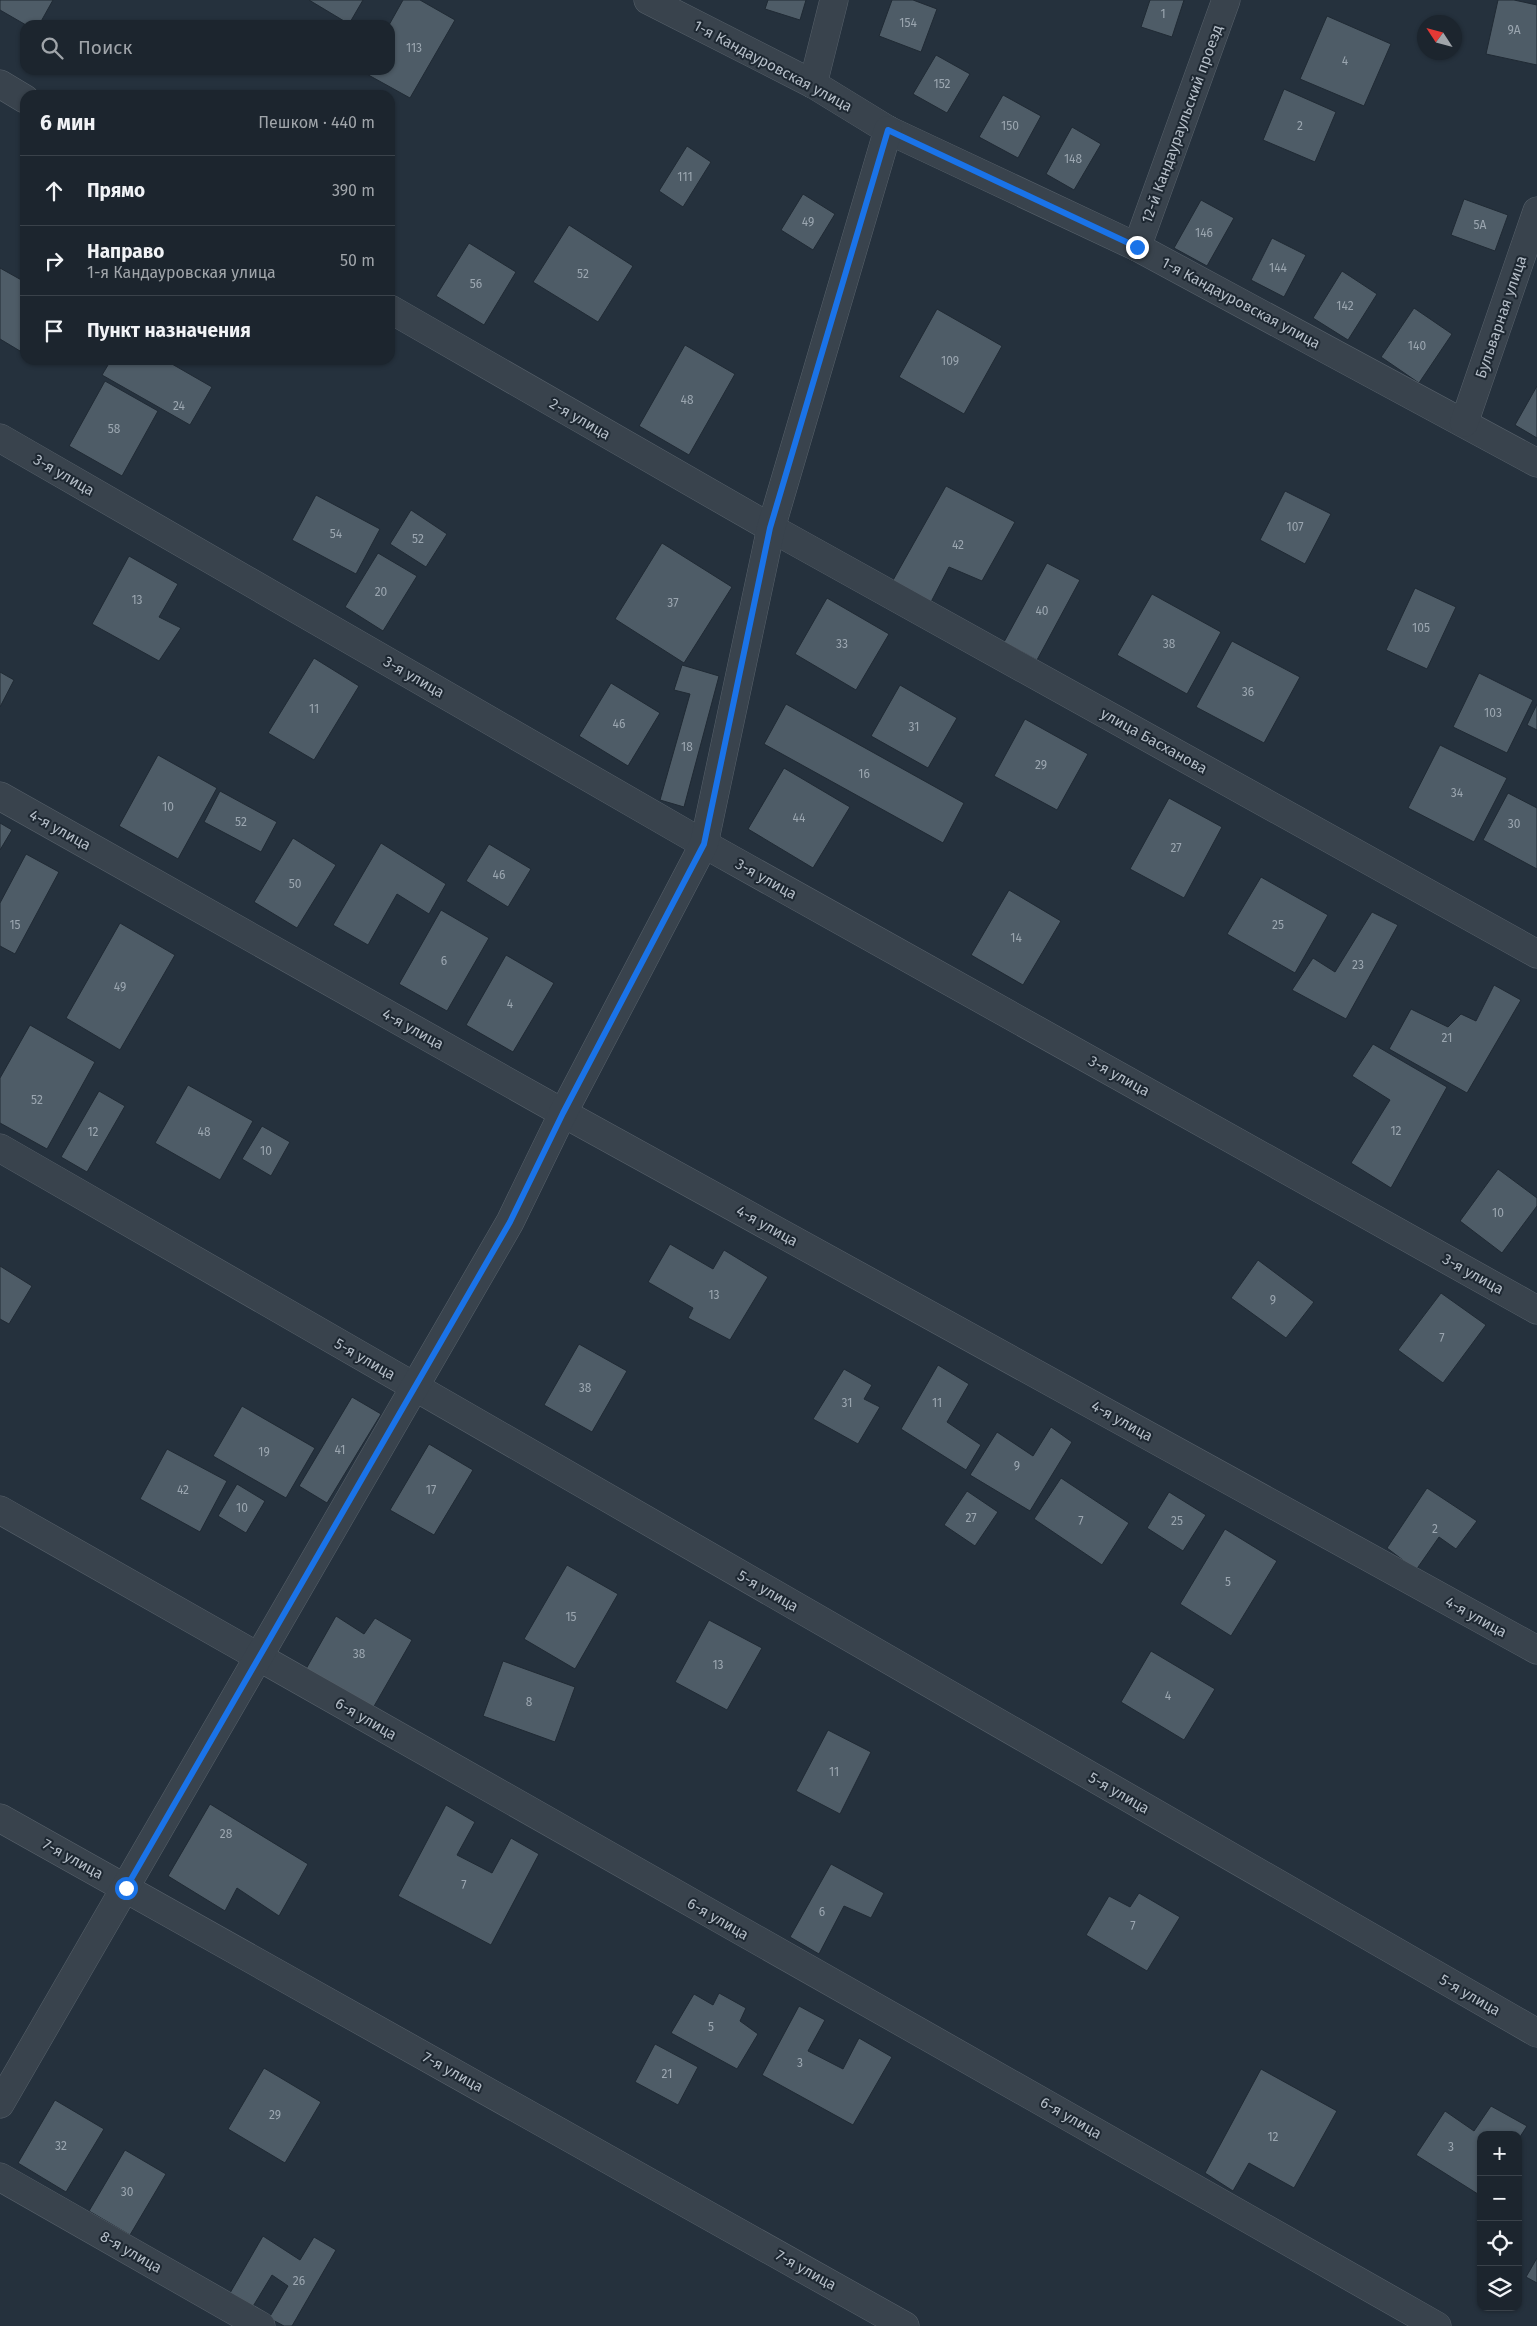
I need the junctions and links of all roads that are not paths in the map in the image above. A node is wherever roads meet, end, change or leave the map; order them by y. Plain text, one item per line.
1 (648, 0) edge
2 (834, 0) edge
3 (1226, 0) edge
4 (0, 84) edge
5 (813, 84) junction
6 (20, 95) edge
7 (888, 130) junction
8 (1537, 211) edge
9 (1137, 247) junction
10 (395, 312) edge
11 (1464, 423) junction
12 (0, 438) edge
13 (1537, 463) edge
14 (770, 528) junction
15 (0, 796) edge
16 (704, 844) junction
17 (1537, 954) edge
18 (563, 1113) junction
19 (0, 1148) edge
20 (1537, 1310) edge
21 (415, 1388) junction
22 (0, 1510) edge
23 (1537, 1650) edge
24 (258, 1658) junction
25 (0, 1818) edge
26 (126, 1888) junction
27 (1537, 2033) edge
28 (0, 2104) edge
29 (0, 2177) edge
30 (262, 2326) edge
31 (905, 2326) edge
32 (1437, 2326) edge

1 - 5 street, 1-я Кандауровская улица
2 - 5 street
3 - 9 street, 12-й Кандаураульский проезд
4 - 6 street
5 - 7 street, 1-я Кандауровская улица
7 - 9 street, 1-я Кандауровская улица
7 - 14 street
8 - 11 street, Бульварная улица
9 - 11 street, 1-я Кандауровская улица
10 - 14 street, 2-я улица
11 - 13 street, 1-я Кандауровская улица
12 - 16 street, 3-я улица
14 - 16 street
14 - 17 street, улица Басханова
15 - 18 street, 4-я улица
16 - 18 street
16 - 20 street, 3-я улица
18 - 21 street
18 - 23 street, 4-я улица
19 - 21 street, 5-я улица
21 - 24 street
21 - 27 street, 5-я улица
22 - 24 street, 6-я улица
24 - 26 street
24 - 32 street, 6-я улица
25 - 26 street, 7-я улица
26 - 28 street
26 - 31 street, 7-я улица
29 - 30 street, 8-я улица

